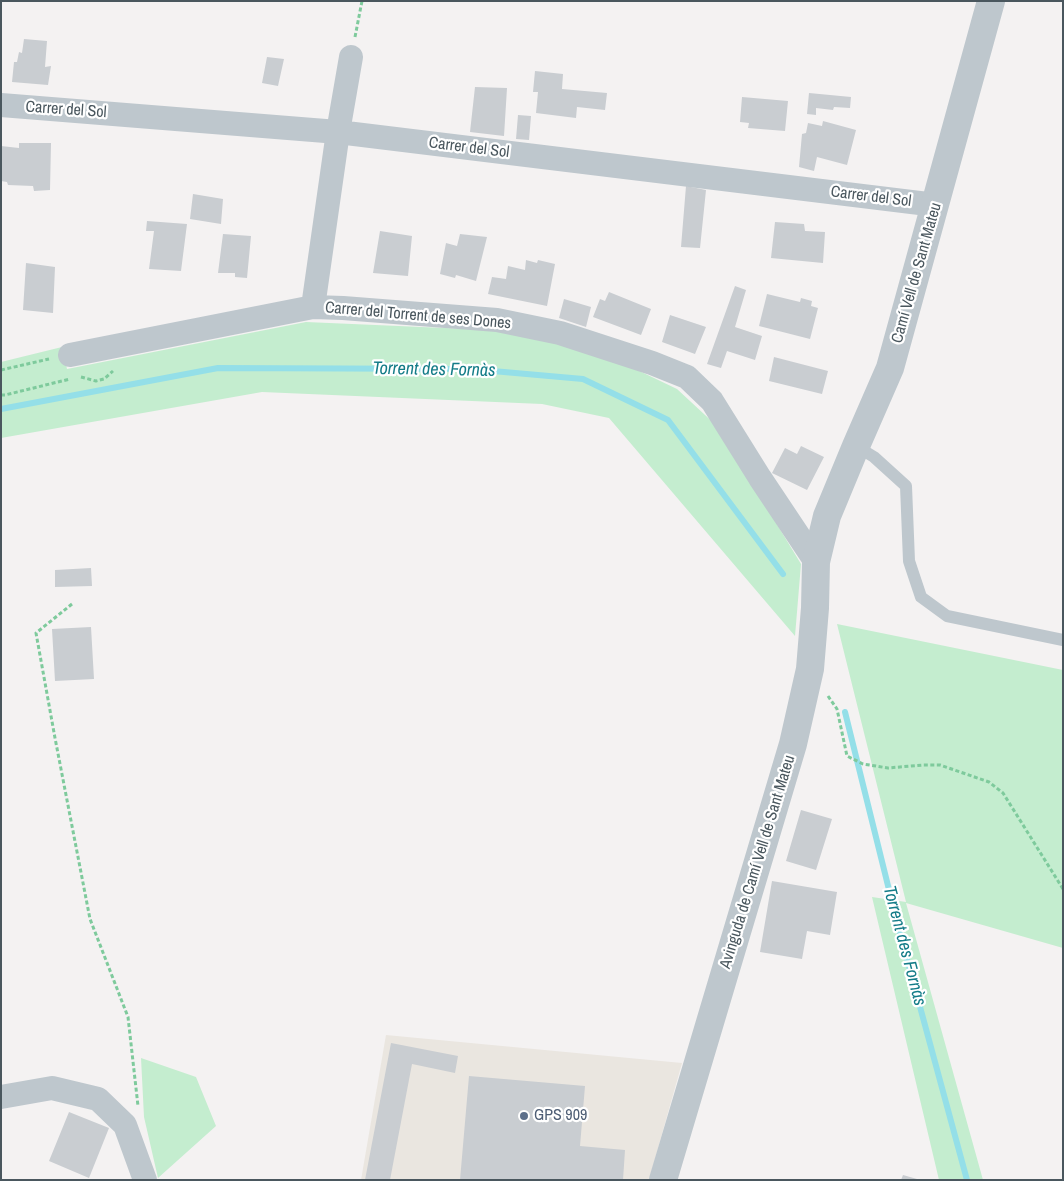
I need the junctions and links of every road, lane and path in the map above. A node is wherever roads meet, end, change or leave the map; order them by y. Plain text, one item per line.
1 (362, 1) edge
2 (991, 1) edge
3 (351, 57) joint
4 (1, 105) edge
5 (338, 132) junction
6 (936, 205) junction
7 (314, 307) junction
8 (70, 355) joint
9 (1, 370) edge
10 (856, 446) junction
11 (819, 550) junction
12 (72, 604) dead end
13 (1063, 640) edge
14 (810, 669) junction
15 (1063, 889) edge
16 (1, 1097) edge
17 (125, 1125) junction
18 (145, 1180) edge
19 (663, 1180) edge

1 - 3 path
2 - 6 street, Camí Vell de Sant Mateu
3 - 5 street
4 - 5 street, Carrer del Sol
5 - 6 street, Carrer del Sol
5 - 7 street
6 - 10 street, Camí Vell de Sant Mateu
7 - 8 street, Carrer del Torrent de ses Dones
7 - 11 street, Carrer del Torrent de ses Dones
8 - 9 path
10 - 11 street, Camí Vell de Sant Mateu
10 - 13 lane
11 - 14 street, Avinguda de Camí Vell de Sant Mateu
12 - 17 path
14 - 15 path
14 - 19 street, Avinguda de Camí Vell de Sant Mateu
16 - 17 street
17 - 18 street

